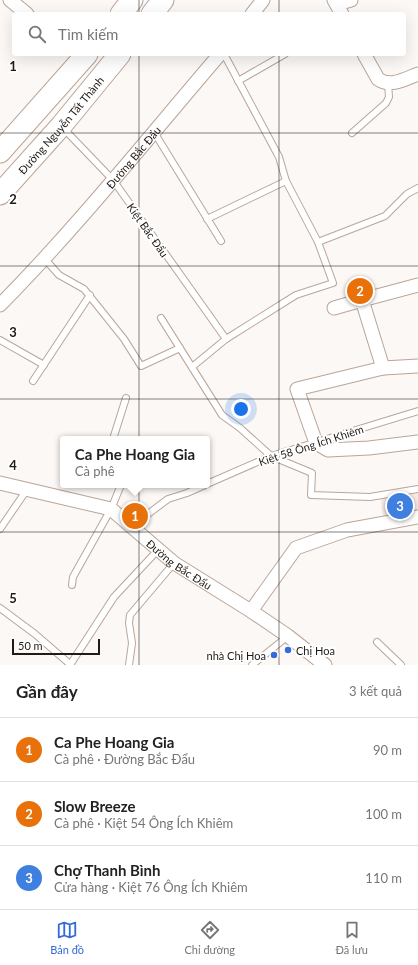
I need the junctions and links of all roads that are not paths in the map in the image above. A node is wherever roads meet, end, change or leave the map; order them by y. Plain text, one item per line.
1 (10, 0) edge
2 (132, 0) edge
3 (163, 0) edge
4 (263, 0) edge
5 (351, 0) edge
6 (338, 6) edge
7 (25, 12) edge
8 (123, 12) edge
9 (154, 12) edge
10 (254, 12) edge
11 (85, 56) edge
12 (118, 56) edge
13 (218, 56) edge
14 (225, 56) edge
15 (281, 56) edge
16 (365, 56) edge
17 (418, 74) edge
18 (238, 81) junction
19 (388, 83) junction
20 (61, 126) junction
21 (154, 132) junction
22 (352, 133) dead end
23 (0, 152) edge
24 (113, 180) junction
25 (286, 181) junction
26 (418, 188) edge
27 (0, 194) edge
28 (207, 219) junction
29 (221, 241) dead end
30 (318, 242) junction
31 (44, 258) junction
32 (418, 285) edge
33 (90, 295) junction
34 (362, 300) junction
35 (0, 305) edge
36 (334, 308) dead end
37 (161, 318) dead end
38 (226, 339) junction
39 (0, 340) edge
40 (180, 348) junction
41 (44, 365) junction
42 (418, 366) edge
43 (192, 367) junction
44 (382, 368) junction
45 (33, 382) dead end
46 (126, 398) dead end
47 (418, 411) edge
48 (114, 436) edge
49 (418, 442) edge
50 (316, 443) junction
51 (271, 456) junction
52 (0, 483) edge
53 (210, 483) edge
54 (120, 488) edge
55 (199, 488) edge
56 (418, 489) edge
57 (26, 491) junction
58 (111, 509) junction
59 (418, 517) edge
60 (132, 526) junction
61 (0, 529) edge
62 (157, 551) junction
63 (174, 563) junction
64 (72, 585) dead end
65 (0, 608) edge
66 (251, 611) junction
67 (288, 636) junction
68 (377, 642) dead end
69 (70, 665) edge
70 (129, 665) edge
71 (252, 665) edge
72 (325, 665) edge
73 (402, 665) edge

1 - 7 street
2 - 8 main road
3 - 9 main road
4 - 10 street
5 - 6 street
11 - 23 main road
12 - 20 main road, Đường Nguyễn Tất Thành
13 - 21 street, Đường Bắc Đẩu
14 - 18 lane
15 - 18 lane
16 - 19 street
17 - 19 street
18 - 25 lane
19 - 22 lane
20 - 24 lane, Kiệt Bắc Đẩu
20 - 27 main road, Đường Nguyễn Tất Thành
21 - 24 street, Đường Bắc Đẩu
21 - 28 lane
24 - 31 street, Đường Bắc Đẩu
24 - 38 lane, Kiệt Bắc Đẩu
25 - 28 lane
25 - 30 lane
26 - 30 lane
28 - 29 lane
30 - 38 lane
31 - 33 lane
31 - 35 street, Đường Bắc Đẩu
32 - 34 street
33 - 40 lane
33 - 41 lane
34 - 36 street
34 - 44 street
37 - 40 lane
38 - 43 lane
39 - 41 lane
40 - 43 lane
41 - 45 lane
42 - 44 street
43 - 51 lane
44 - 50 street
46 - 48 lane
47 - 50 lane, Kiệt 58 Ông Ích Khiêm
49 - 50 street
50 - 51 lane, Kiệt 58 Ông Ích Khiêm
51 - 53 lane, Kiệt 58 Ông Ích Khiêm
51 - 56 lane
52 - 57 street, Đường Bắc Đẩu
54 - 58 lane
55 - 60 lane, Kiệt 58 Ông Ích Khiêm
57 - 58 street, Đường Bắc Đẩu
57 - 61 lane
58 - 60 street, Đường Bắc Đẩu
58 - 64 lane
59 - 66 street
60 - 62 street, Đường Bắc Đẩu
62 - 63 street, Đường Bắc Đẩu
62 - 69 lane
63 - 66 street, Đường Bắc Đẩu
63 - 70 lane
65 - 69 lane
66 - 67 street, Đường Bắc Đẩu
67 - 71 lane
67 - 72 street, Đường Bắc Đẩu
68 - 73 lane

